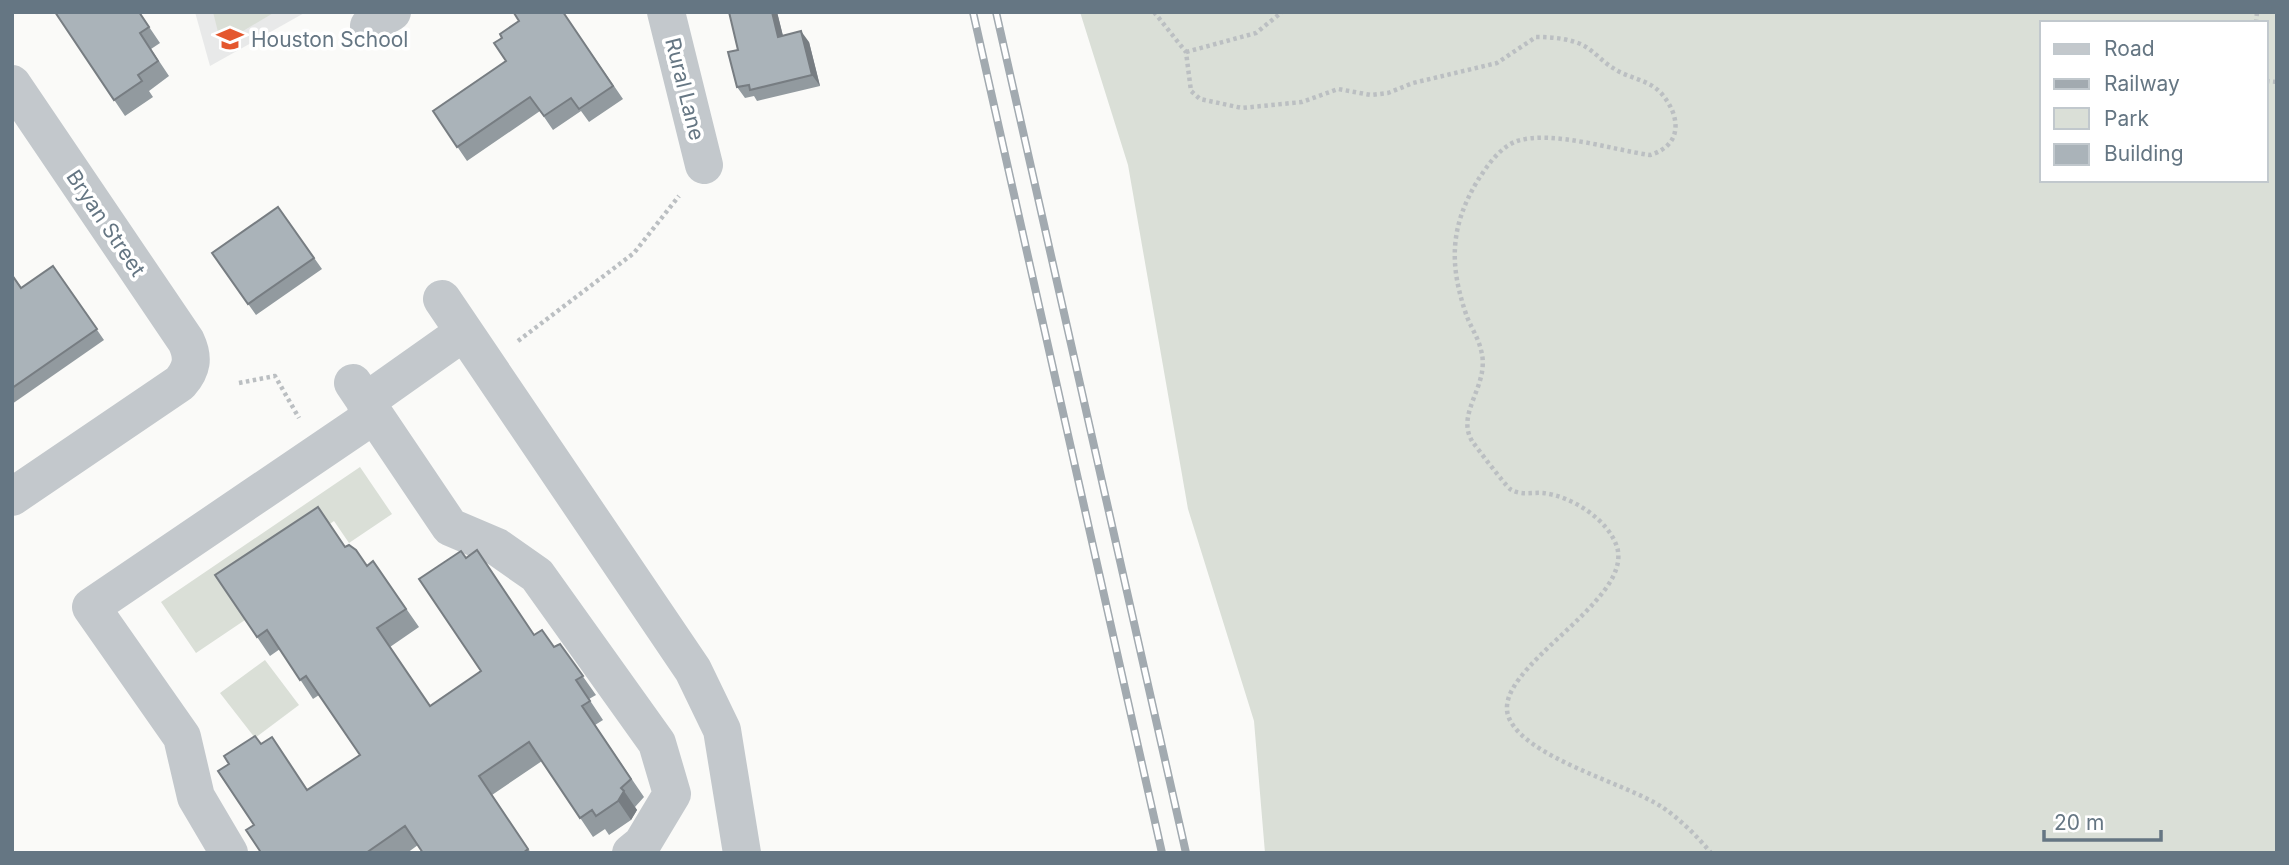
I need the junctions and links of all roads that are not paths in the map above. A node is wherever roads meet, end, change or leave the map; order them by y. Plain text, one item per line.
1 (666, 12) edge
2 (12, 84) edge
3 (704, 165) road end
4 (442, 299) dead end
5 (464, 332) junction
6 (364, 400) junction
7 (12, 496) edge
8 (229, 853) edge
9 (631, 853) edge
10 (742, 853) edge

1 - 3 street, Rural Lane
2 - 7 street, Bryan Street
4 - 5 street
5 - 6 street
5 - 10 street
6 - 8 street
6 - 9 street

